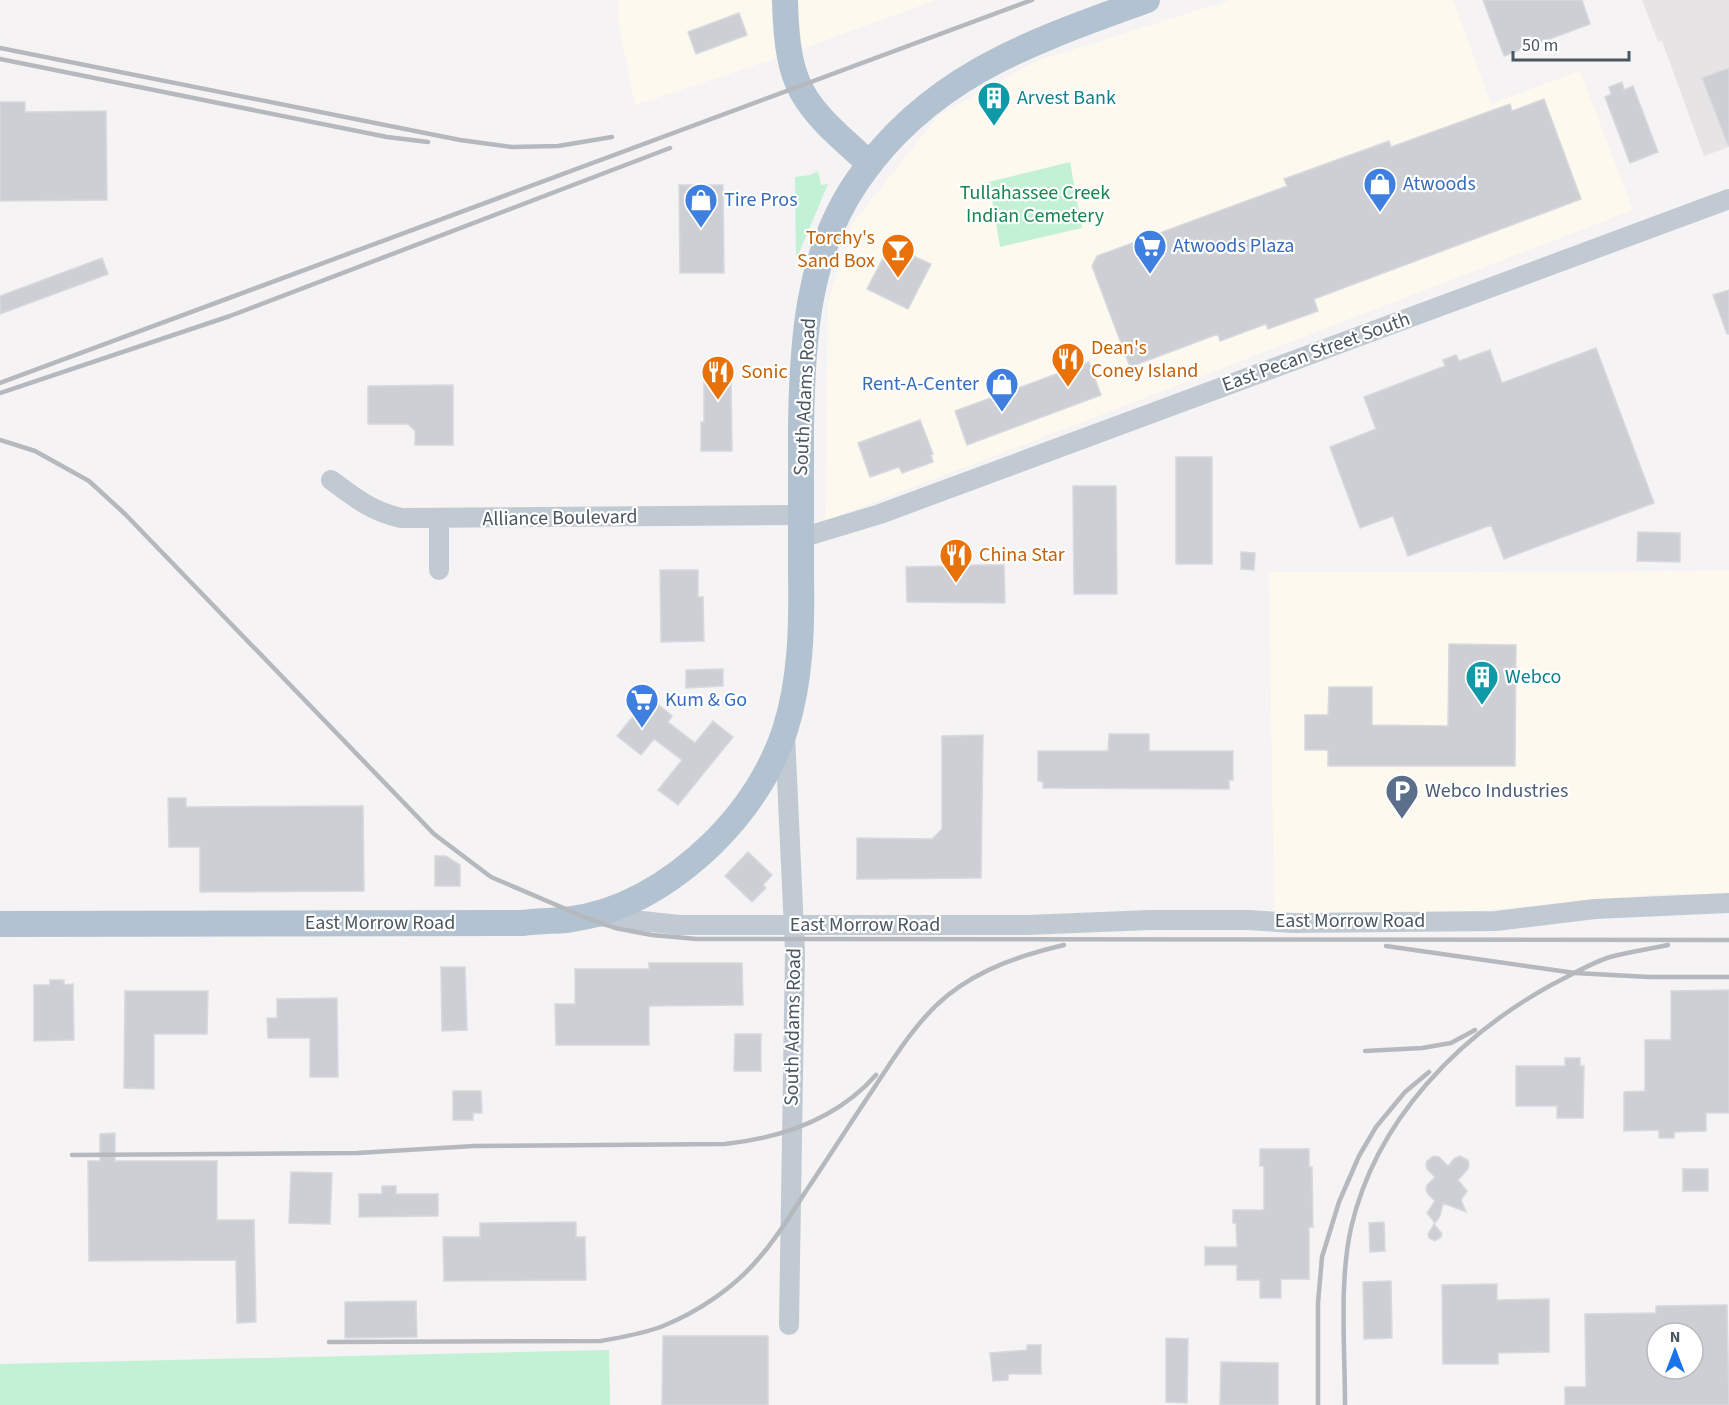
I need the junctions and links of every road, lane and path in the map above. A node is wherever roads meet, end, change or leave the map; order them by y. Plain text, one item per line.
1 (785, 0) edge
2 (1148, 0) edge
3 (870, 164) junction
4 (1729, 199) edge
5 (331, 480) dead end
6 (439, 519) junction
7 (801, 527) junction
8 (439, 570) dead end
9 (785, 729) junction
10 (1729, 903) edge
11 (590, 915) junction
12 (0, 924) edge
13 (793, 924) junction
14 (789, 1325) dead end

1 - 3 main road
2 - 3 main road, South Adams Road
3 - 7 main road, South Adams Road
4 - 7 street, East Pecan Street South
5 - 6 street, Alliance Boulevard
6 - 7 street, Alliance Boulevard
6 - 8 street
7 - 9 main road, South Adams Road
9 - 11 main road, South Adams Road
9 - 13 street, South Adams Road
10 - 13 street, East Morrow Road
11 - 12 main road, East Morrow Road
11 - 13 street, East Morrow Road
13 - 14 street, South Adams Road

